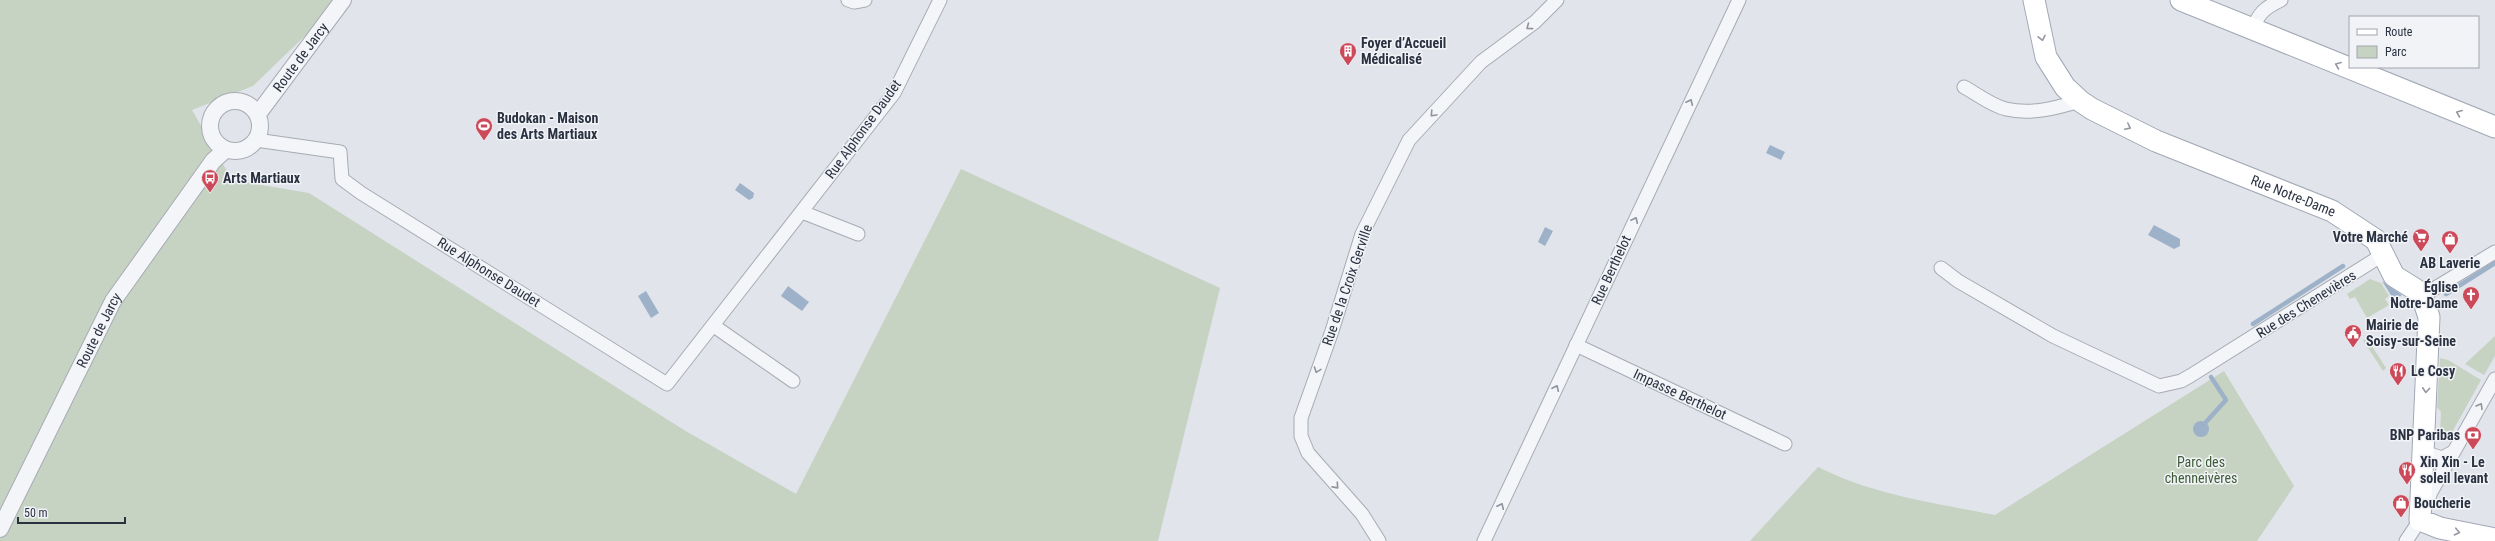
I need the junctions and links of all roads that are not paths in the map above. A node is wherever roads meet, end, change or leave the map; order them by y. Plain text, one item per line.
1 (344, 0) edge
2 (848, 0) edge
3 (865, 0) edge
4 (940, 0) edge
5 (1557, 0) edge
6 (1739, 0) edge
7 (2034, 0) edge
8 (2181, 0) edge
9 (2281, 0) edge
10 (2211, 6) edge
11 (2252, 30) junction
12 (1964, 87) dead end
13 (2080, 101) junction
14 (258, 114) junction
15 (2495, 128) edge
16 (256, 140) junction
17 (225, 150) junction
18 (802, 212) junction
19 (858, 234) dead end
20 (2495, 252) edge
21 (2384, 254) junction
22 (1941, 268) dead end
23 (2422, 296) junction
24 (714, 326) junction
25 (1576, 345) junction
26 (2495, 379) edge
27 (793, 381) dead end
28 (1785, 444) dead end
29 (2423, 446) junction
30 (2453, 452) junction
31 (2420, 520) junction
32 (0, 529) edge
33 (2495, 540) edge
34 (1379, 541) edge
35 (1484, 541) edge
36 (2406, 541) edge

1 - 14 street, Route de Jarcy
2 - 3 street
4 - 18 street, Rue Alphonse Daudet
5 -> 34 street, Rue de la Croix Gerville
25 -> 6 street, Rue Berthelot
7 -> 13 main road, Rue Notre-Dame
8 - 10 main road
9 - 11 street
10 - 11 main road
15 -> 11 main road
12 - 13 street
13 -> 21 main road, Rue Notre-Dame
14 - 16 street
14 - 17 street
16 - 17 street
16 - 24 street, Rue Alphonse Daudet
17 - 32 street, Route de Jarcy
18 - 19 street
18 - 24 street, Rue Alphonse Daudet
20 - 23 street
21 - 22 street, Rue des Chenevières
21 - 23 main road, Rue Notre-Dame
23 -> 29 main road
24 - 27 street
25 - 28 street, Impasse Berthelot
35 -> 25 street, Rue Berthelot
30 -> 26 street
29 - 30 street
29 - 31 main road
30 - 31 street
31 -> 33 main road
31 - 36 street

